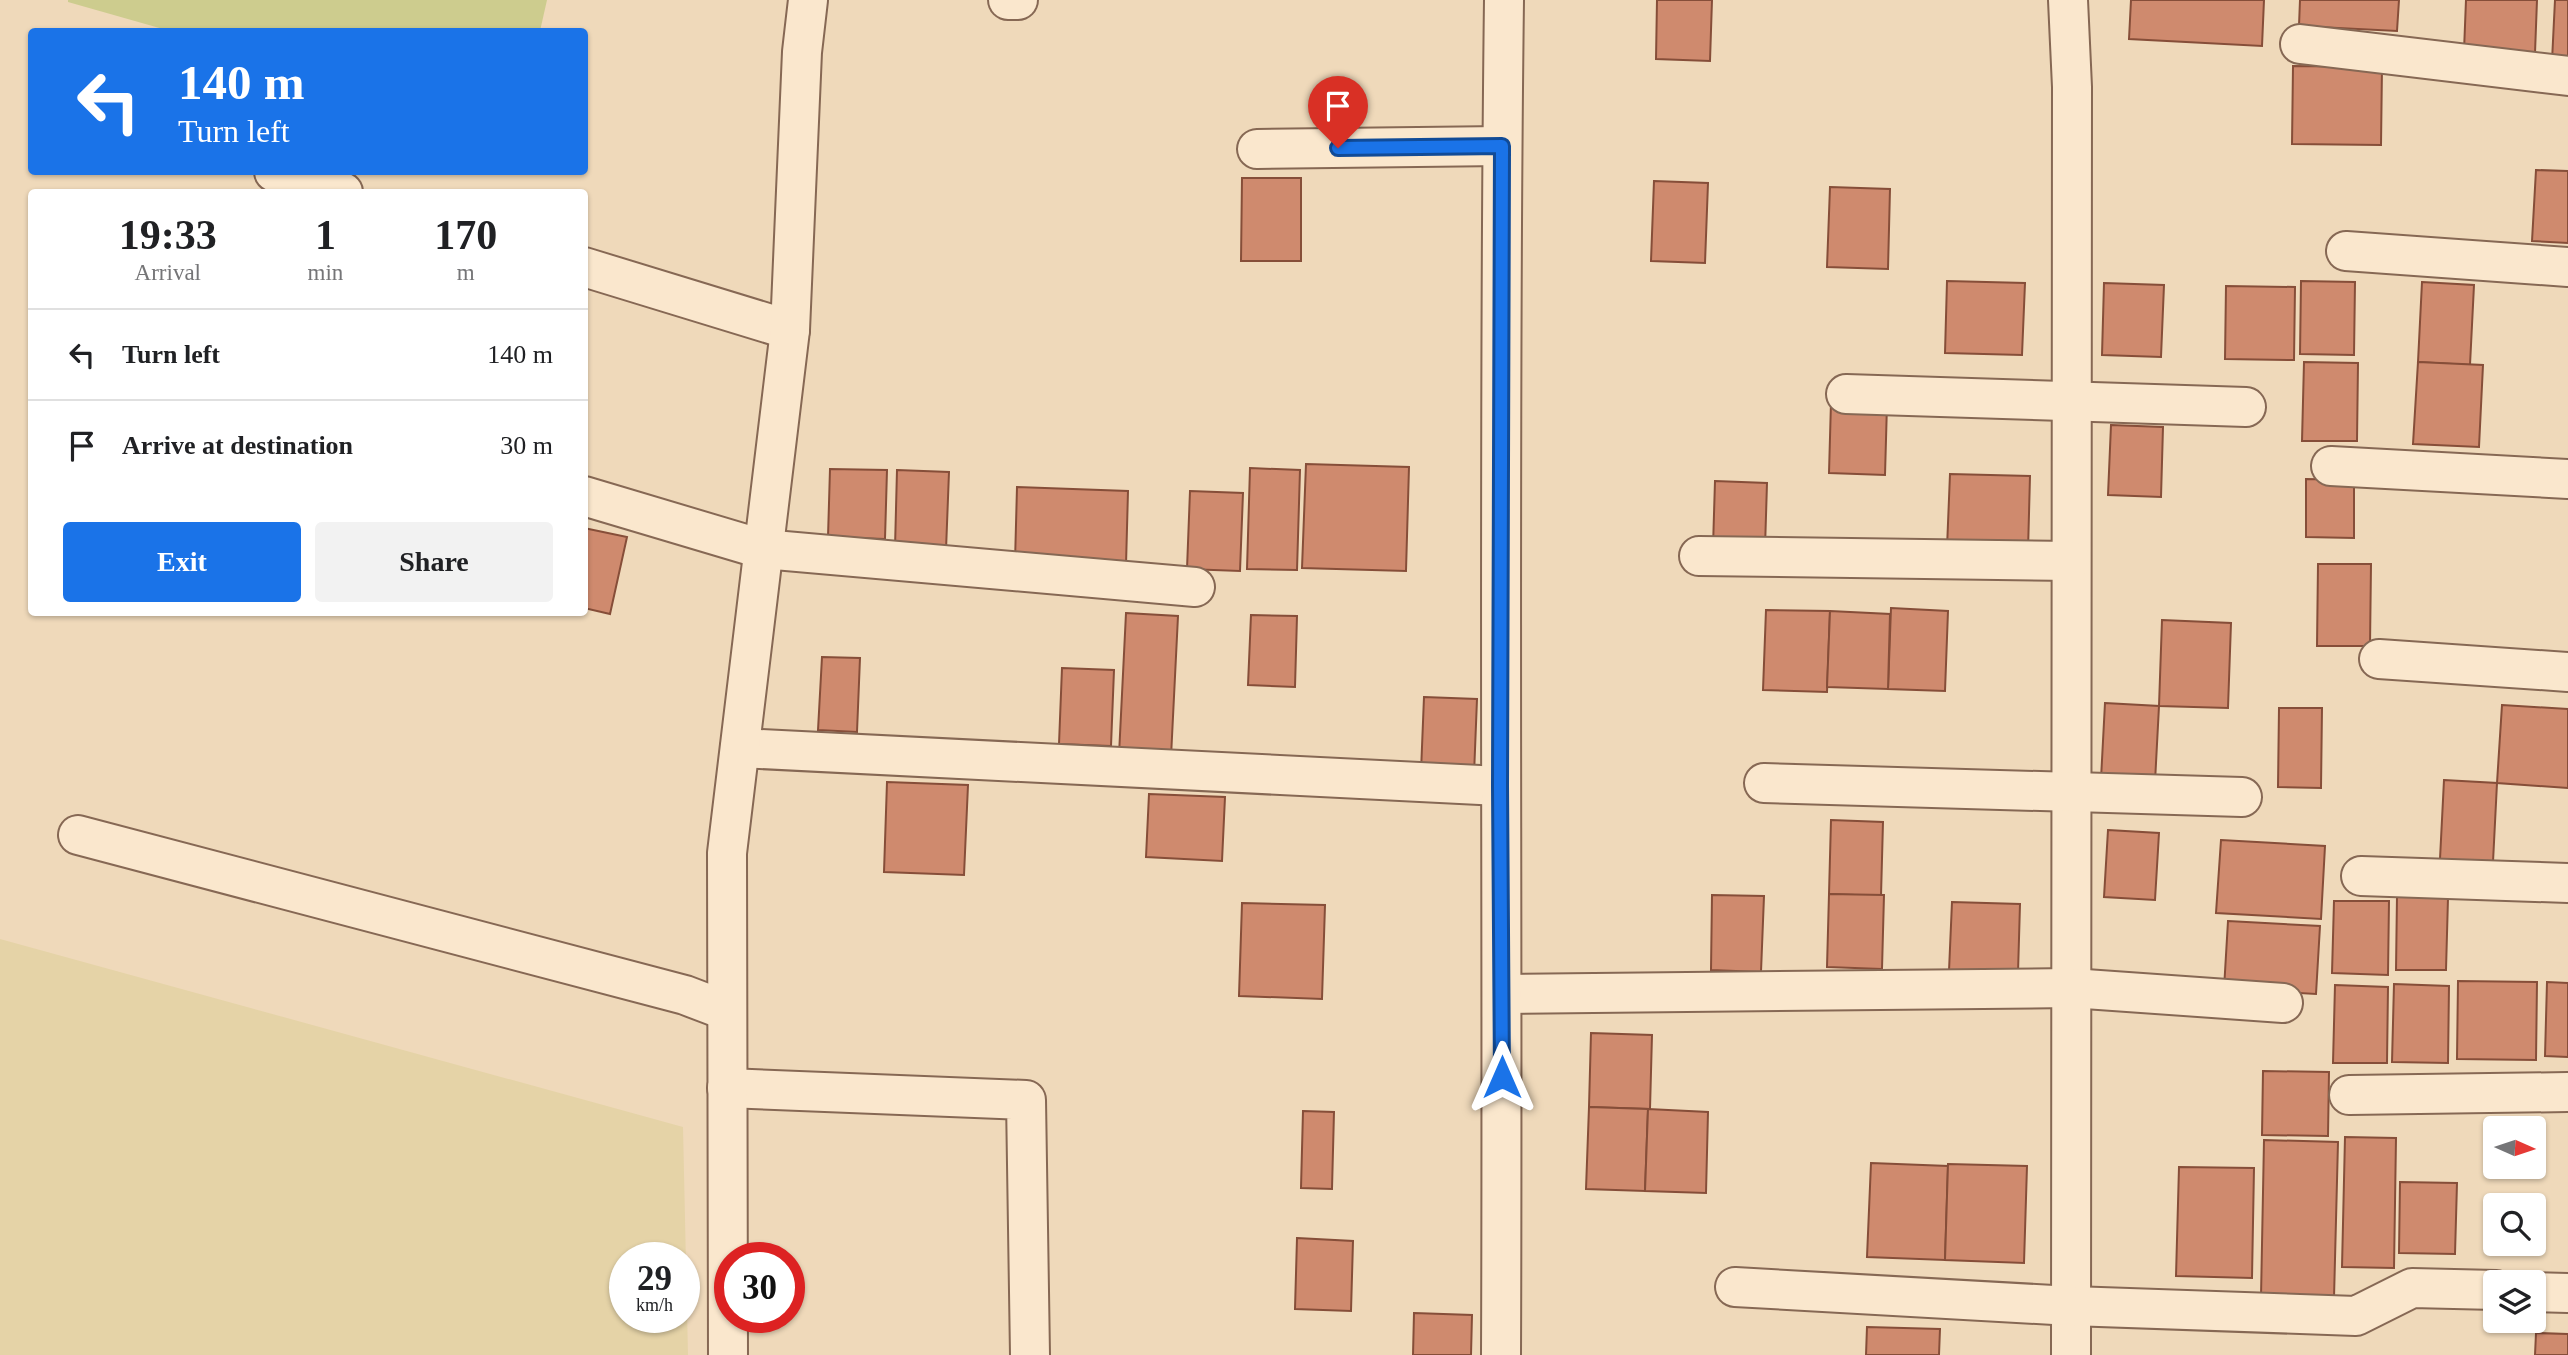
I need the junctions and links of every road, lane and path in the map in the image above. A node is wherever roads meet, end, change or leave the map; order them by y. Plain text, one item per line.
1 (808, 0) edge
2 (1008, 0) edge
3 (1018, 0) edge
4 (1504, 0) edge
5 (2068, 0) edge
6 (2300, 44) dead end
7 (2568, 76) edge
8 (1502, 146) junction
9 (1256, 149) dead end
10 (284, 175) edge
11 (333, 189) edge
12 (2346, 251) dead end
13 (2568, 267) edge
14 (588, 268) edge
15 (790, 330) junction
16 (1846, 394) dead end
17 (2072, 401) junction
18 (2246, 407) dead end
19 (2331, 466) dead end
20 (2568, 479) edge
21 (588, 497) edge
22 (762, 549) junction
23 (1699, 556) dead end
24 (2071, 561) junction
25 (1195, 587) dead end
26 (2379, 659) dead end
27 (2568, 672) edge
28 (740, 748) junction
29 (1764, 783) dead end
30 (1500, 786) junction
31 (2071, 793) junction
32 (2242, 797) dead end
33 (78, 835) dead end
34 (2361, 876) dead end
35 (2568, 883) edge
36 (2071, 988) junction
37 (1503, 994) junction
38 (2284, 1003) dead end
39 (727, 1012) junction
40 (727, 1088) junction
41 (2568, 1092) edge
42 (2349, 1095) dead end
43 (1735, 1287) dead end
44 (2483, 1290) edge
45 (2546, 1292) edge
46 (2568, 1293) edge
47 (2071, 1306) junction
48 (728, 1355) edge
49 (1030, 1355) edge
50 (1501, 1355) edge
51 (2071, 1355) edge

1 - 15 street
2 - 3 street
4 - 8 street
5 - 17 street
6 - 7 street
8 - 9 street
8 - 30 street
10 - 11 street
12 - 13 street
14 - 15 street
15 - 22 street
16 - 17 street
17 - 18 street
17 - 24 street
19 - 20 street
21 - 22 street
22 - 25 street
22 - 28 street
23 - 24 street
24 - 31 street
26 - 27 street
28 - 30 street
28 - 39 street
29 - 31 street
30 - 37 street
31 - 32 street
31 - 36 street
33 - 39 street
34 - 35 street
36 - 37 street
36 - 38 street
36 - 47 street
37 - 50 street
39 - 40 street
40 - 48 street
40 - 49 street
41 - 42 street
43 - 47 street
44 - 47 street
45 - 46 street
47 - 51 street

